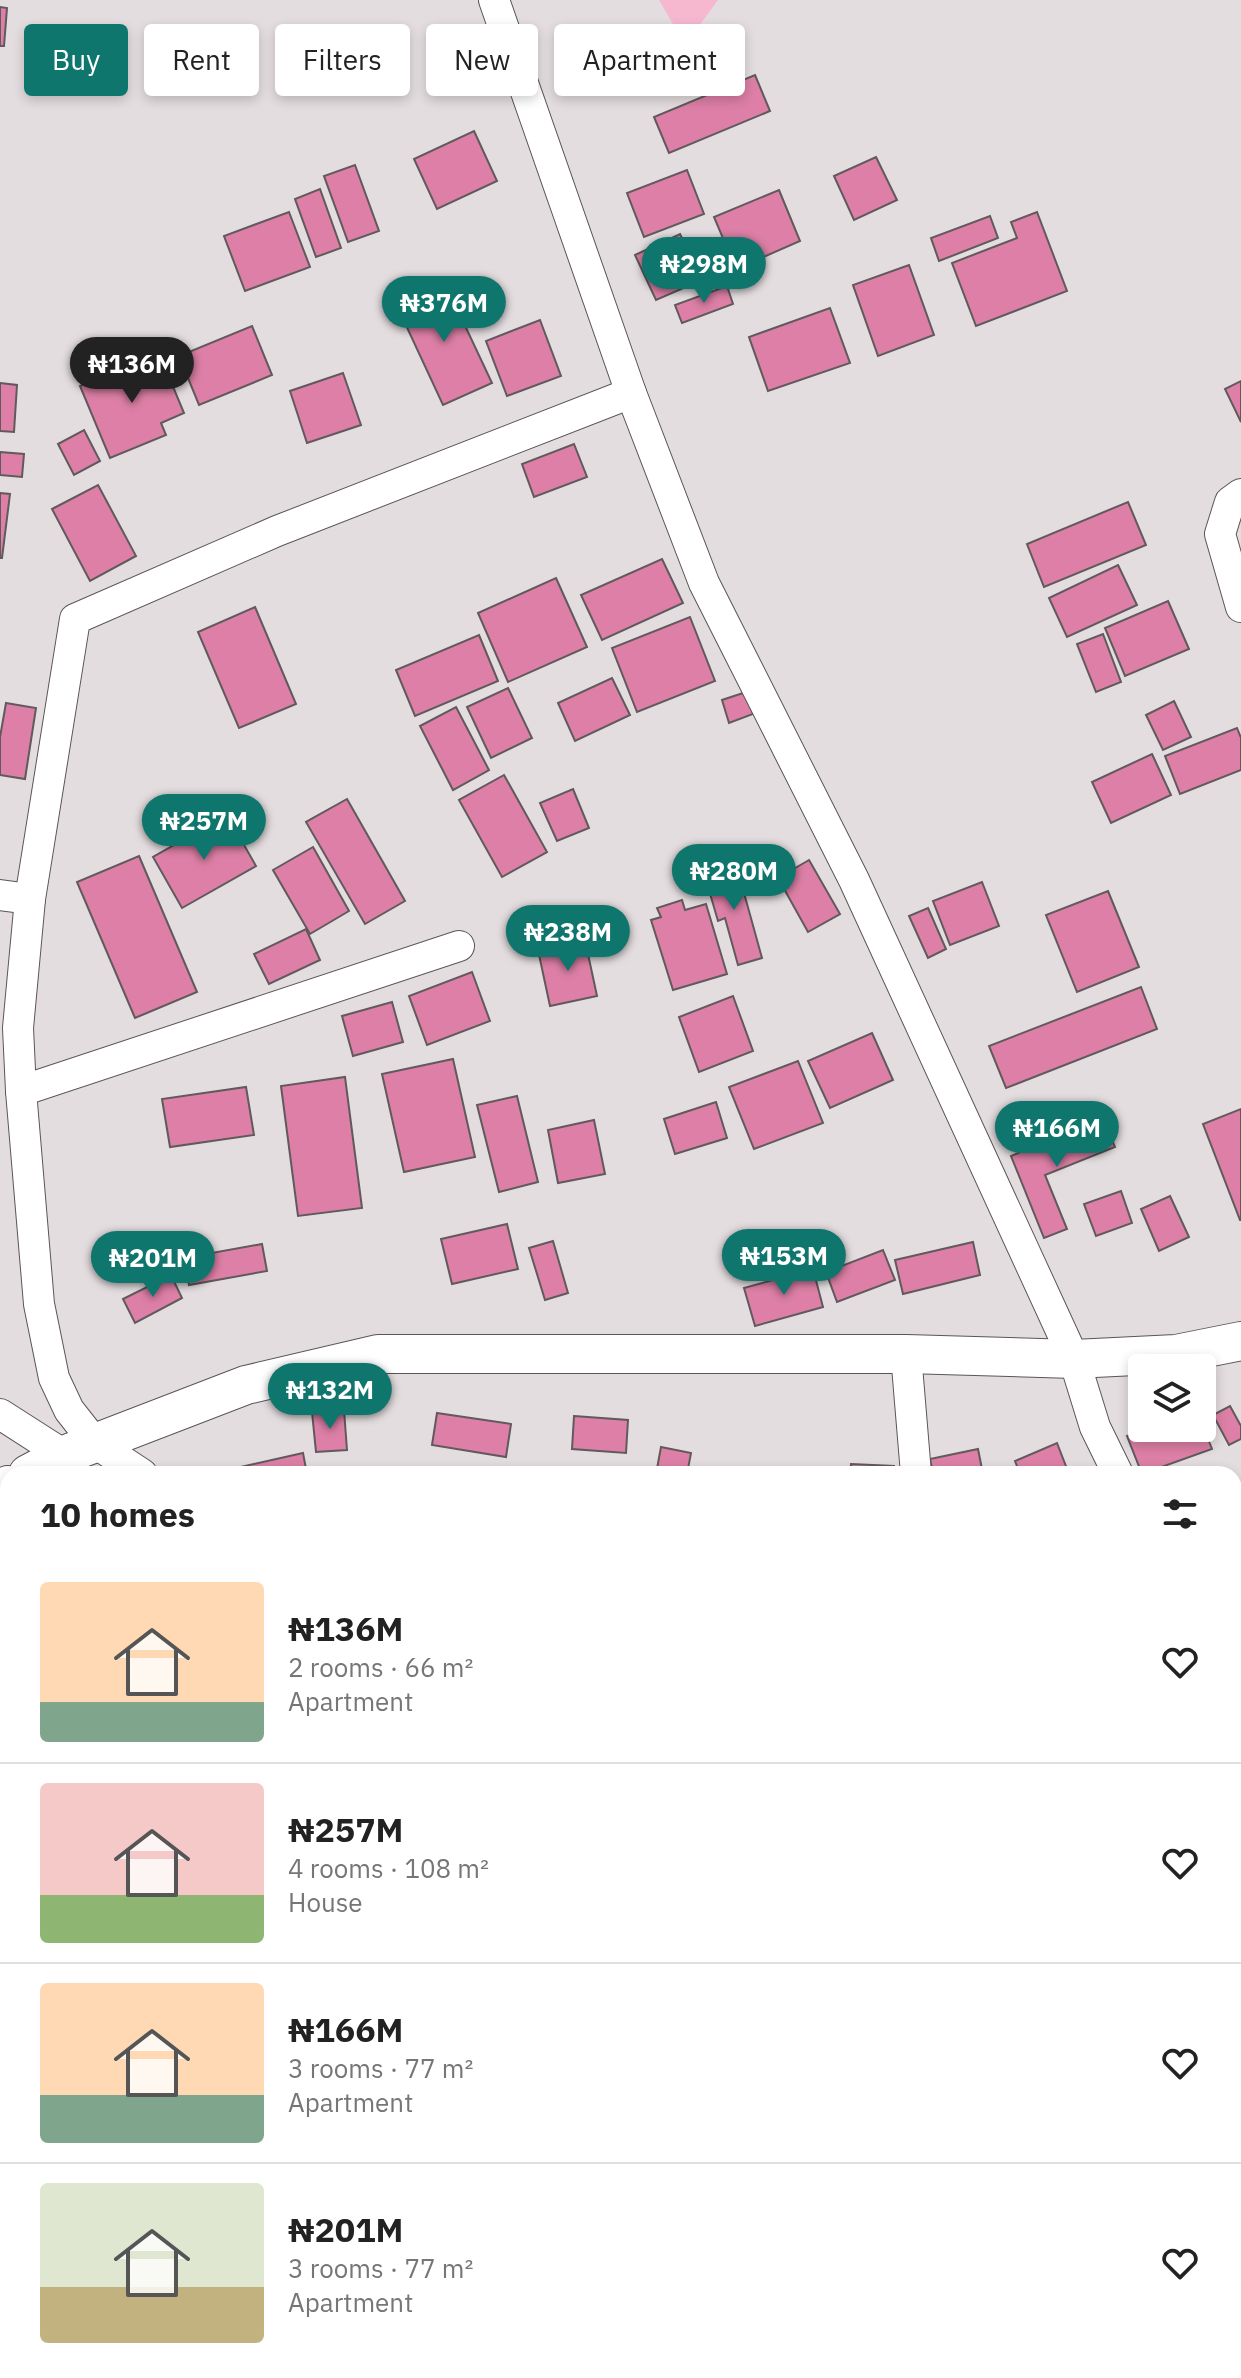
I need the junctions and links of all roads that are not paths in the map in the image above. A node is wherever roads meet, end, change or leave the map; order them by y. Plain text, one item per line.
1 (494, 0) edge
2 (631, 393) junction
3 (1241, 494) edge
4 (1241, 607) edge
5 (0, 895) edge
6 (30, 899) junction
7 (459, 946) dead end
8 (21, 1091) junction
9 (1241, 1341) edge
10 (906, 1354) junction
11 (1074, 1359) junction
12 (0, 1414) edge
13 (79, 1449) junction
14 (44, 1466) edge
15 (122, 1466) edge
16 (915, 1466) edge
17 (1114, 1466) edge

1 - 2 street
2 - 6 street
2 - 11 street
3 - 4 street
5 - 6 street
6 - 8 street
7 - 8 street
8 - 13 street
9 - 11 street
10 - 11 street
10 - 13 street
10 - 16 street
11 - 17 street
12 - 13 street
13 - 14 street
13 - 15 street

